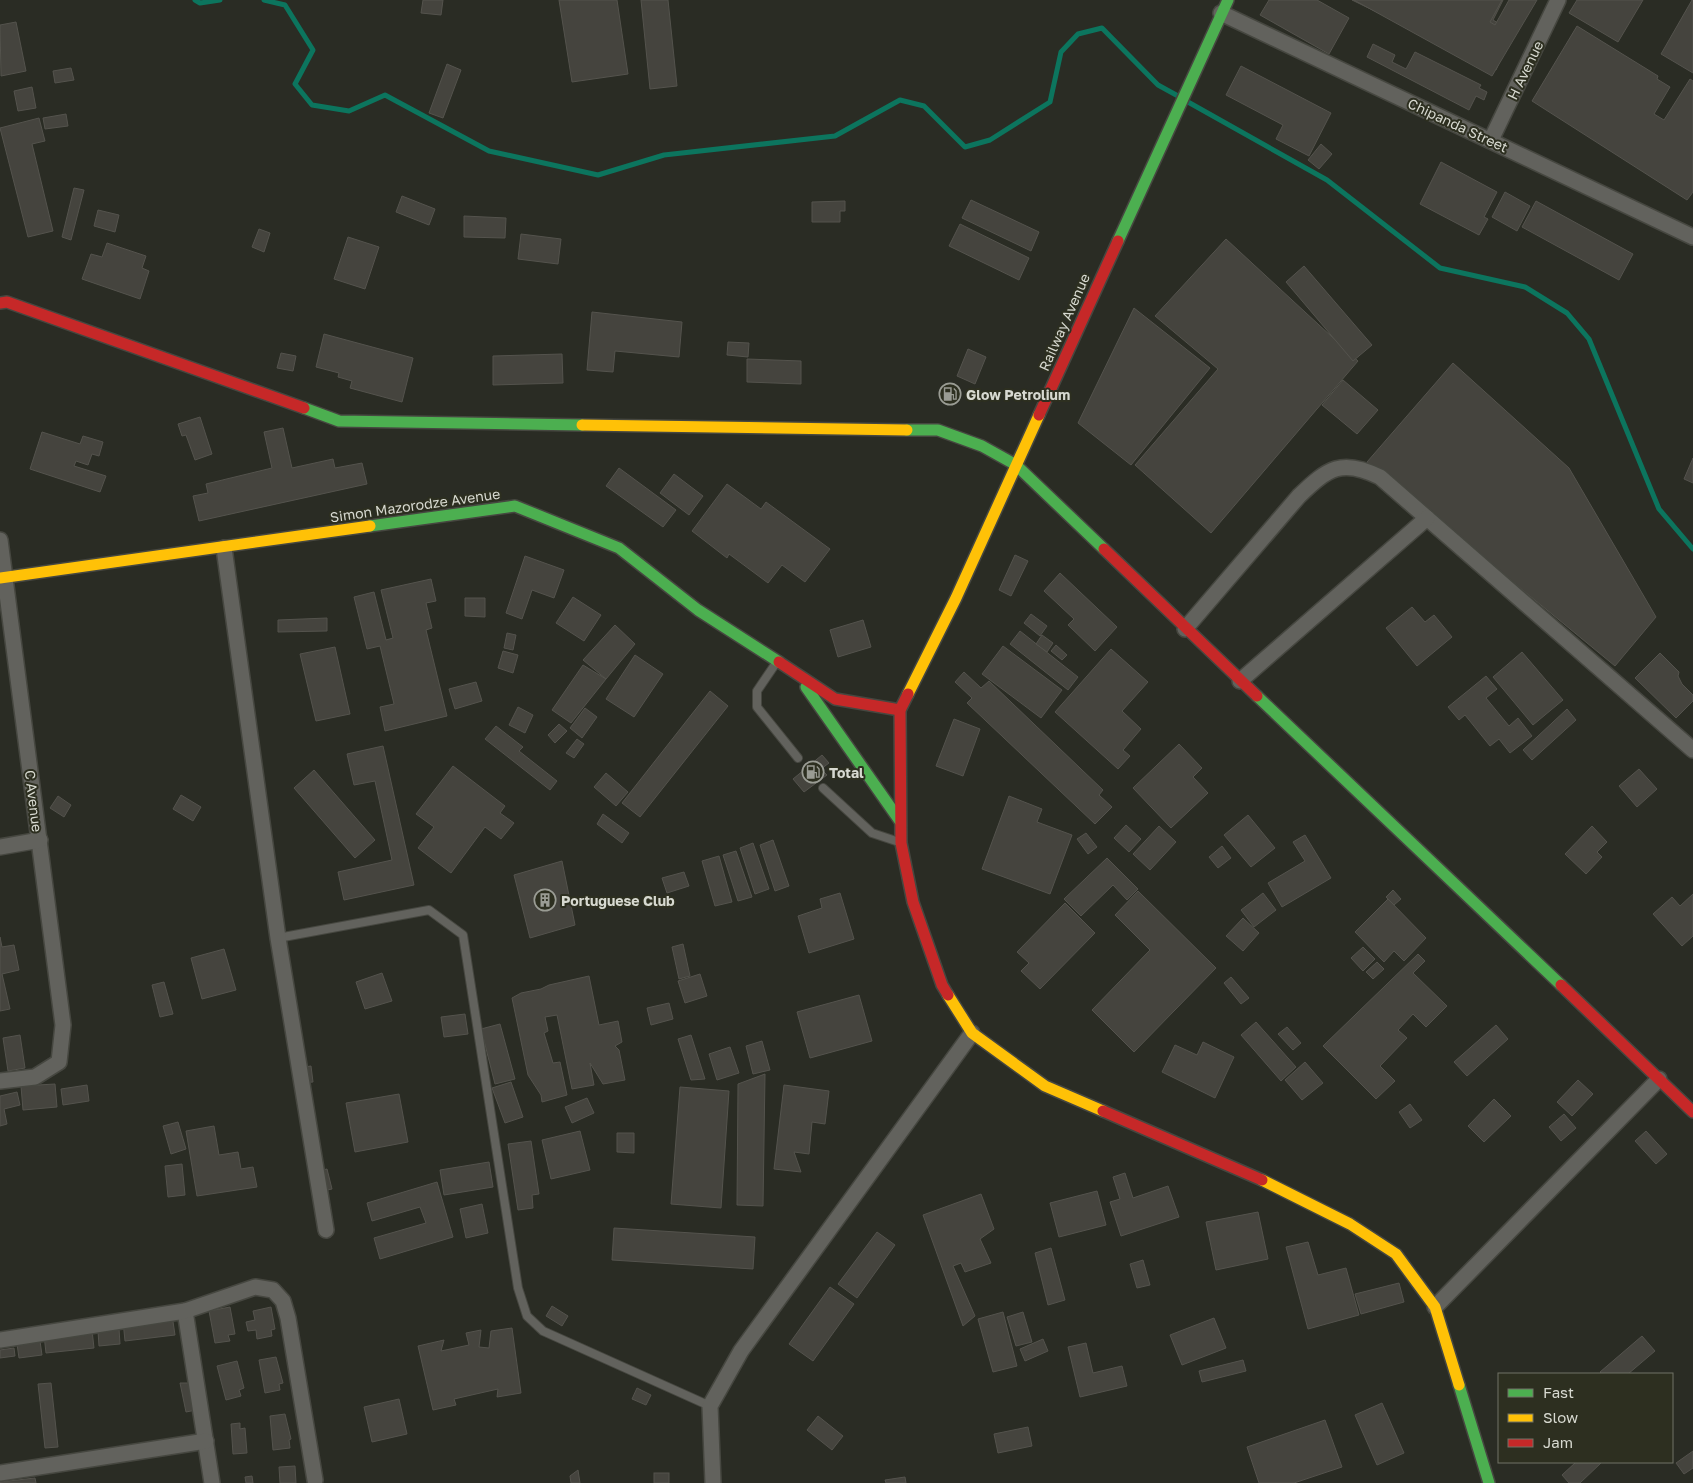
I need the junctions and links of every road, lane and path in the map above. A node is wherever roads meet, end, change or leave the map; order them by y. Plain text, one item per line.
1 (1558, 0) edge
2 (1225, 7) edge
3 (1491, 140) junction
4 (1693, 237) edge
5 (0, 303) edge
6 (1016, 465) junction
7 (1427, 518) junction
8 (0, 540) edge
9 (224, 548) junction
10 (3, 578) edge
11 (1185, 629) junction
12 (777, 661) junction
13 (796, 675) junction
14 (1240, 682) junction
15 (900, 710) junction
16 (1693, 750) edge
17 (798, 758) dead end
18 (823, 788) dead end
19 (900, 821) junction
20 (40, 840) junction
21 (901, 843) junction
22 (0, 847) edge
23 (278, 938) junction
24 (972, 1033) junction
25 (1659, 1079) junction
26 (0, 1081) edge
27 (1693, 1112) edge
28 (326, 1230) dead end
29 (1435, 1307) junction
30 (184, 1311) junction
31 (0, 1340) edge
32 (710, 1406) junction
33 (206, 1441) junction
34 (0, 1473) edge
35 (316, 1480) dead end
36 (212, 1483) edge
37 (713, 1483) edge
38 (1489, 1483) edge

1 - 3 street, H Avenue
2 - 3 street, Chipanda Street
2 - 6 street, Railway Avenue
3 - 4 street, Chipanda Street
5 - 6 street
6 - 11 street
6 - 15 street, Railway Avenue
7 - 11 street
7 - 14 street
7 - 16 street
8 - 10 street, C Avenue
9 - 10 street, Simon Mazorodze Avenue
9 - 12 street, Simon Mazorodze Avenue
9 - 23 street
10 - 20 street, C Avenue
11 - 14 street
12 - 13 street, Simon Mazorodze Avenue
12 - 17 lane
13 - 15 street, Simon Mazorodze Avenue
13 - 19 street
14 - 25 street
15 - 19 street
18 - 21 lane
19 - 21 street
20 - 22 street
20 - 26 street, C Avenue
21 - 24 street
23 - 28 street
23 - 32 lane
24 - 29 street
24 - 32 street
25 - 27 street
25 - 29 street
29 - 38 street
30 - 31 street
30 - 33 street
30 - 35 street
32 - 37 street
33 - 34 street
33 - 36 street

